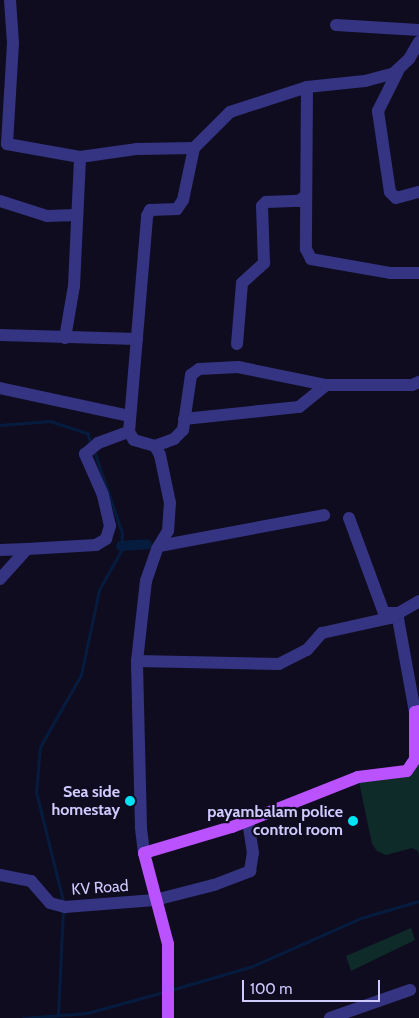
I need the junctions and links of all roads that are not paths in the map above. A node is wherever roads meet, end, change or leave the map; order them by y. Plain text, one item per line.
1 (10, 0) edge
2 (336, 25) dead end
3 (419, 30) edge
4 (419, 42) edge
5 (398, 71) junction
6 (307, 86) junction
7 (4, 144) edge
8 (194, 148) junction
9 (80, 157) junction
10 (419, 192) edge
11 (305, 196) junction
12 (0, 202) edge
13 (77, 215) junction
14 (419, 273) edge
15 (0, 335) edge
16 (65, 338) junction
17 (137, 339) junction
18 (237, 344) dead end
19 (419, 382) edge
20 (326, 385) junction
21 (0, 388) edge
22 (130, 416) junction
23 (184, 419) junction
24 (129, 432) junction
25 (155, 446) junction
26 (324, 515) dead end
27 (349, 518) dead end
28 (159, 546) junction
29 (27, 549) junction
30 (0, 550) edge
31 (0, 579) edge
32 (419, 601) edge
33 (397, 613) junction
34 (137, 661) junction
35 (417, 712) edge
36 (248, 821) junction
37 (144, 853) junction
38 (0, 875) edge
39 (155, 900) junction
40 (410, 990) dead end
41 (168, 1018) edge
42 (330, 1018) edge

1 - 7 street
2 - 3 street
4 - 5 street
5 - 6 street
5 - 10 street
6 - 8 street
6 - 11 street
7 - 9 street
8 - 9 street
8 - 17 street
9 - 13 street
11 - 14 street
11 - 18 street
12 - 13 street
13 - 16 street
15 - 16 street
16 - 17 street
17 - 22 street
19 - 20 street
20 - 23 street
20 - 23 street
21 - 22 street
22 - 24 street
23 - 25 street
24 - 25 street
24 - 29 street
25 - 28 street
26 - 28 street
27 - 33 street
28 - 34 street
29 - 30 street
29 - 31 street
32 - 33 street
33 - 34 street
33 - 35 street
34 - 37 street
35 - 36 main road
36 - 37 main road
36 - 39 street, KV Road
37 - 39 main road
38 - 39 street, KV Road
39 - 41 main road
40 - 42 street

